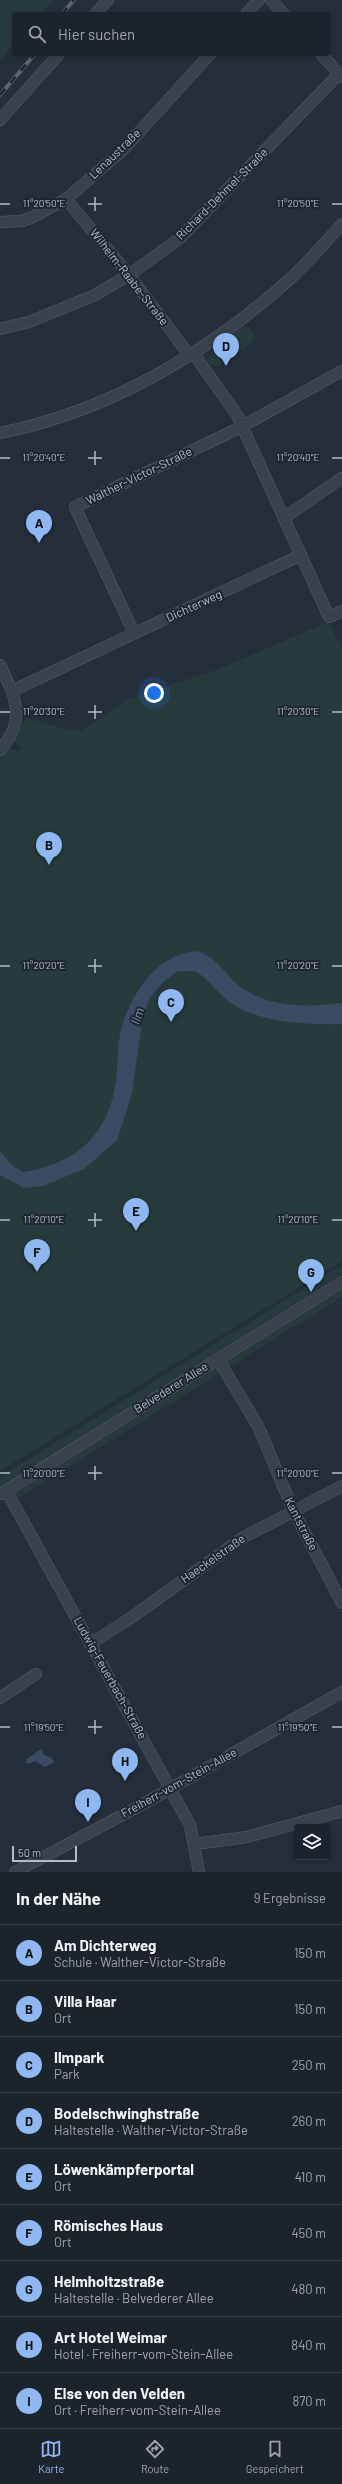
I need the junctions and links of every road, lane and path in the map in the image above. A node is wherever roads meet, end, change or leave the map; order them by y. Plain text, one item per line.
1 (108, 0) edge
2 (259, 0) edge
3 (272, 0) edge
4 (97, 12) edge
5 (248, 12) edge
6 (282, 12) edge
7 (57, 56) edge
8 (208, 56) edge
9 (323, 56) edge
10 (340, 75) edge
11 (0, 120) edge
12 (66, 198) junction
13 (0, 222) edge
14 (342, 224) edge
15 (129, 275) junction
16 (0, 329) edge
17 (192, 355) junction
18 (342, 372) edge
19 (241, 427) junction
20 (0, 433) edge
21 (342, 478) edge
22 (284, 518) junction
23 (301, 555) junction
24 (342, 611) edge
25 (134, 632) junction
26 (0, 665) edge
27 (12, 691) junction
28 (0, 750) edge
29 (342, 1282) edge
30 (218, 1359) junction
31 (342, 1486) edge
32 (3, 1492) edge
33 (293, 1510) junction
34 (342, 1603) edge
35 (90, 1644) junction
36 (36, 1674) dead end
37 (342, 1692) edge
38 (0, 1698) edge
39 (170, 1787) junction
40 (342, 1811) edge
41 (194, 1844) junction
42 (15, 1872) edge
43 (199, 1872) edge

1 - 4 street
2 - 5 street
3 - 6 street
7 - 11 street
8 - 12 street, Lenaustraße
9 - 10 street
10 - 15 street, Richard-Dehmel-Straße
12 - 13 street, Lenaustraße
12 - 15 street, Wilhelm-Raabe-Straße
14 - 17 street
15 - 16 street, Richard-Dehmel-Straße
15 - 17 street, Wilhelm-Raabe-Straße
17 - 19 street
17 - 20 street
18 - 19 street, Walther-Victor-Straße
19 - 22 street
19 - 25 street, Walther-Victor-Straße
21 - 22 street
22 - 23 street
23 - 24 street
23 - 25 street, Dichterweg
25 - 27 street, Dichterweg
26 - 27 street
27 - 28 street
29 - 30 street, Belvederer Allee
30 - 32 street, Belvederer Allee
30 - 33 street, Kantstraße
31 - 33 street, Haeckelstraße
32 - 35 street, Ludwig-Feuerbach-Straße
33 - 34 street, Kantstraße
33 - 35 street, Haeckelstraße
35 - 39 street, Ludwig-Feuerbach-Straße
36 - 38 street
37 - 39 street, Freiherr-vom-Stein-Allee
39 - 41 street, Ludwig-Feuerbach-Straße
39 - 42 street, Freiherr-vom-Stein-Allee
40 - 41 street
41 - 43 street, Ludwig-Feuerbach-Straße

